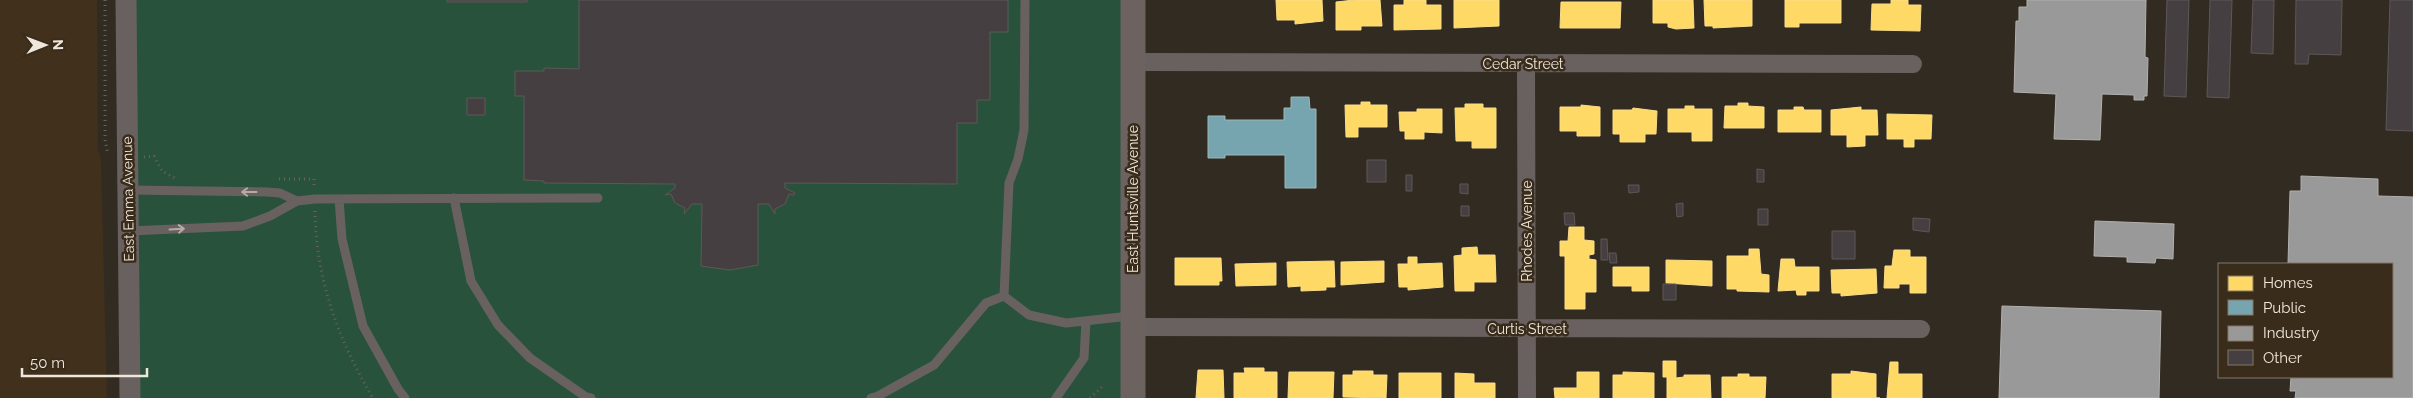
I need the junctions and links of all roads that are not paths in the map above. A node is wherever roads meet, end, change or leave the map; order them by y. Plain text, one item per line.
1 (126, 0) edge
2 (1025, 0) edge
3 (1133, 0) edge
4 (1134, 62) junction
5 (1526, 64) junction
6 (1913, 64) dead end
7 (128, 190) junction
8 (454, 198) junction
9 (598, 198) dead end
10 (340, 199) junction
11 (296, 201) junction
12 (129, 231) junction
13 (1004, 296) junction
14 (1086, 321) junction
15 (1133, 322) junction
16 (1921, 329) dead end
17 (1527, 330) junction
18 (130, 398) edge
19 (405, 398) edge
20 (591, 398) edge
21 (871, 398) edge
22 (1056, 398) edge
23 (1133, 398) edge
24 (1527, 398) edge

1 - 7 street, East Emma Avenue
2 - 13 lane
3 - 4 main road, East Huntsville Avenue
4 - 5 street, Cedar Street
4 - 15 main road, East Huntsville Avenue
5 - 6 street, Cedar Street
5 - 17 street, Rhodes Avenue
11 -> 7 lane
7 - 12 street, East Emma Avenue
8 - 9 lane
8 - 10 lane
8 - 20 lane
10 - 11 lane
10 - 19 lane
12 -> 11 lane
12 - 18 street, East Emma Avenue
13 - 14 lane
13 - 21 lane
14 - 15 lane
14 - 22 lane
15 - 17 street, Curtis Street
15 - 23 main road, East Huntsville Avenue
16 - 17 street, Curtis Street
17 - 24 street, Rhodes Avenue

